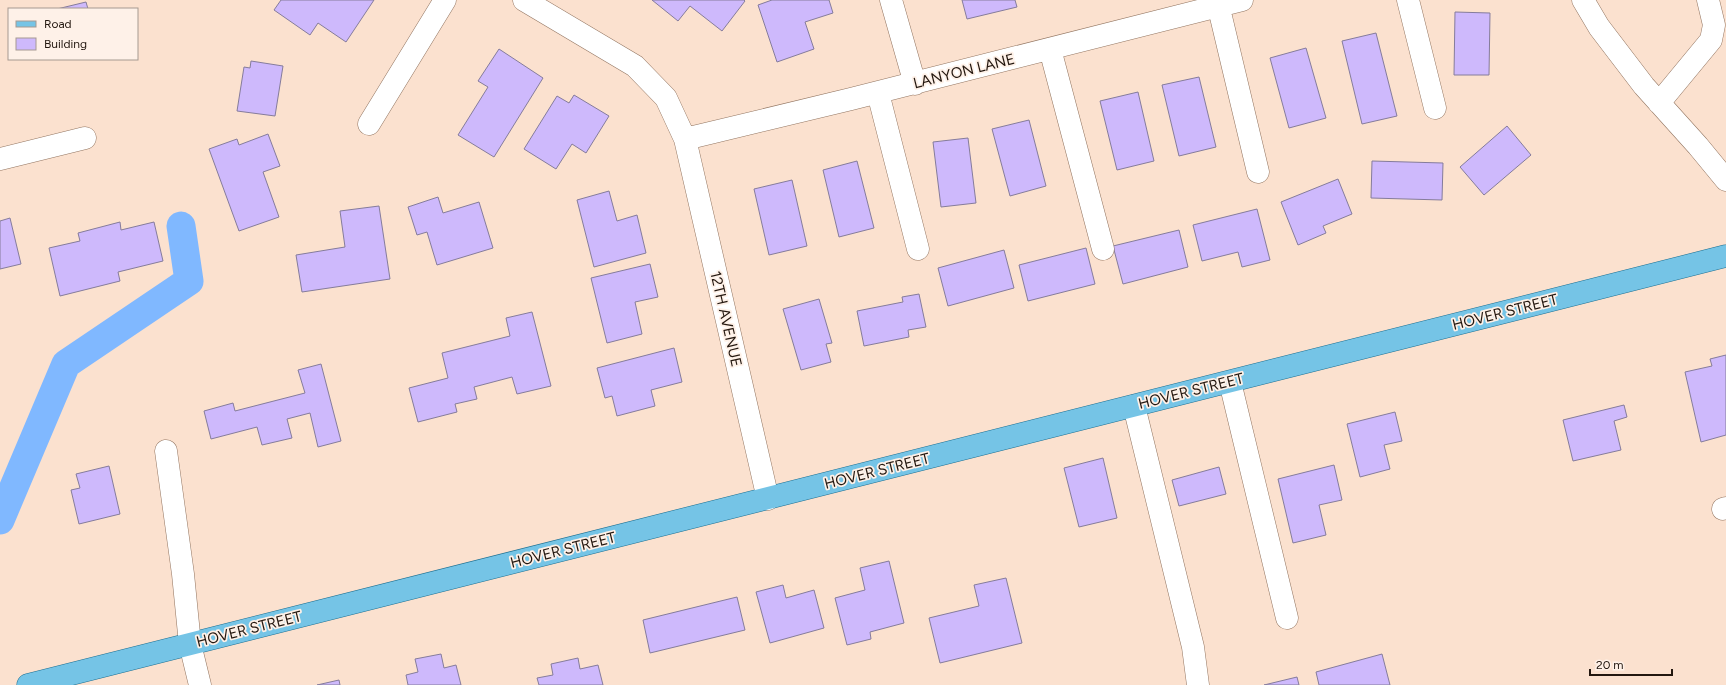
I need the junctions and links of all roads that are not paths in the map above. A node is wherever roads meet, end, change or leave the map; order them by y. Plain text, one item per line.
1 (445, 0) edge
2 (524, 0) edge
3 (891, 0) edge
4 (1242, 0) edge
5 (1408, 0) edge
6 (1583, 0) edge
7 (1708, 0) edge
8 (1218, 3) edge
9 (1050, 49) junction
10 (915, 84) junction
11 (878, 93) junction
12 (1659, 103) junction
13 (1435, 108) dead end
14 (369, 124) dead end
15 (85, 138) dead end
16 (685, 139) junction
17 (0, 159) edge
18 (1258, 172) dead end
19 (1726, 180) edge
20 (918, 249) dead end
21 (1103, 249) dead end
22 (1726, 256) edge
23 (1230, 382) junction
24 (1134, 406) junction
25 (166, 451) dead end
26 (768, 499) junction
27 (1287, 618) dead end
28 (190, 644) junction
29 (28, 685) edge
30 (200, 685) edge
31 (1198, 685) edge

1 - 14 street
2 - 16 street, 12TH AVENUE
3 - 10 street
4 - 8 street, LANYON LANE
5 - 13 street
6 - 12 street
7 - 12 street
8 - 9 street, LANYON LANE
8 - 18 street
9 - 10 street, LANYON LANE
9 - 21 street
10 - 11 street, LANYON LANE
11 - 16 street, LANYON LANE
11 - 20 street
12 - 19 street
15 - 17 street
16 - 26 street, 12TH AVENUE
22 - 23 main road, HOVER STREET
23 - 24 main road, HOVER STREET
23 - 27 street
24 - 26 main road, HOVER STREET
24 - 31 street
25 - 28 street
26 - 28 main road, HOVER STREET
28 - 29 main road, HOVER STREET
28 - 30 street

